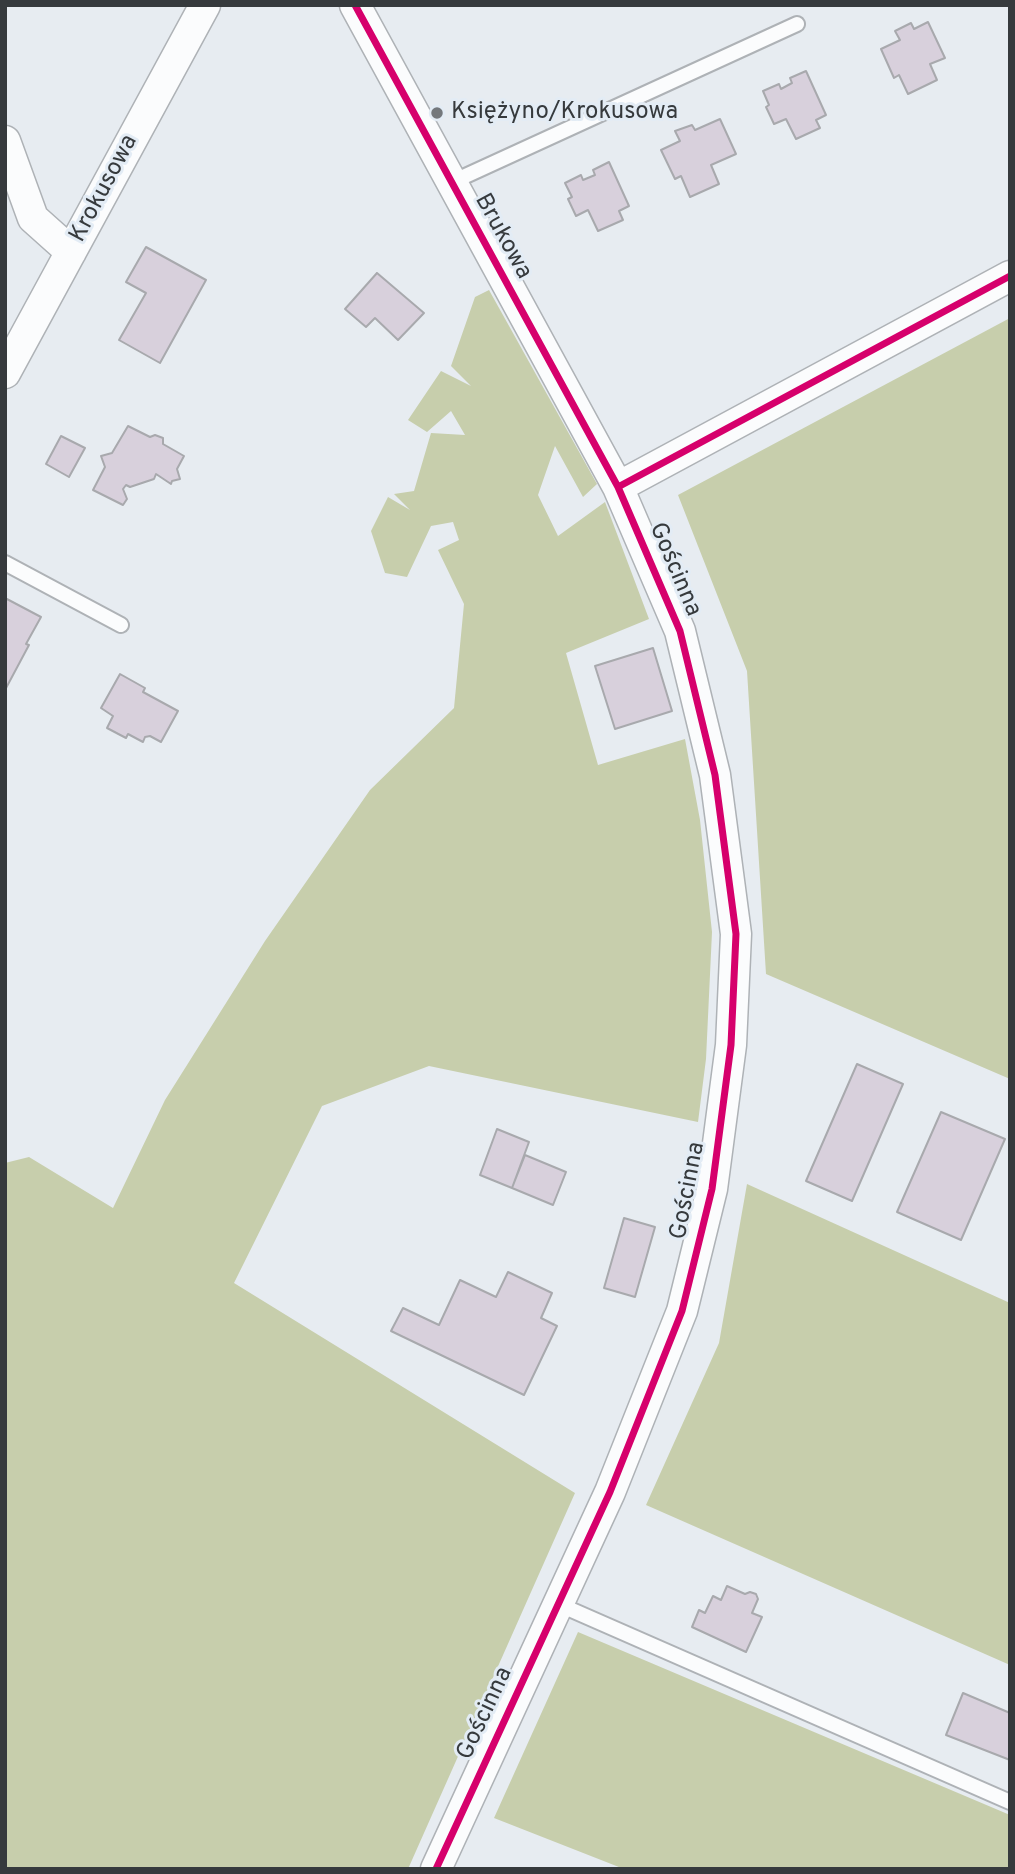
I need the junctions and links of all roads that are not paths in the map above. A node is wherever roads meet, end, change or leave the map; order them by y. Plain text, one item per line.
1 (205, 5) edge
2 (355, 5) edge
3 (797, 24) dead end
4 (5, 141) edge
5 (450, 183) junction
6 (71, 251) junction
7 (1010, 276) edge
8 (5, 373) edge
9 (618, 487) junction
10 (5, 562) edge
11 (121, 625) dead end
12 (558, 1604) junction
13 (1010, 1802) edge
14 (436, 1869) edge

1 - 6 street, Krokusowa
2 - 5 street, Brukowa
3 - 5 lane
4 - 6 street
5 - 9 street, Brukowa
6 - 8 street, Krokusowa
7 - 9 street
9 - 12 street, Gościnna
10 - 11 lane
12 - 13 lane
12 - 14 street, Gościnna

